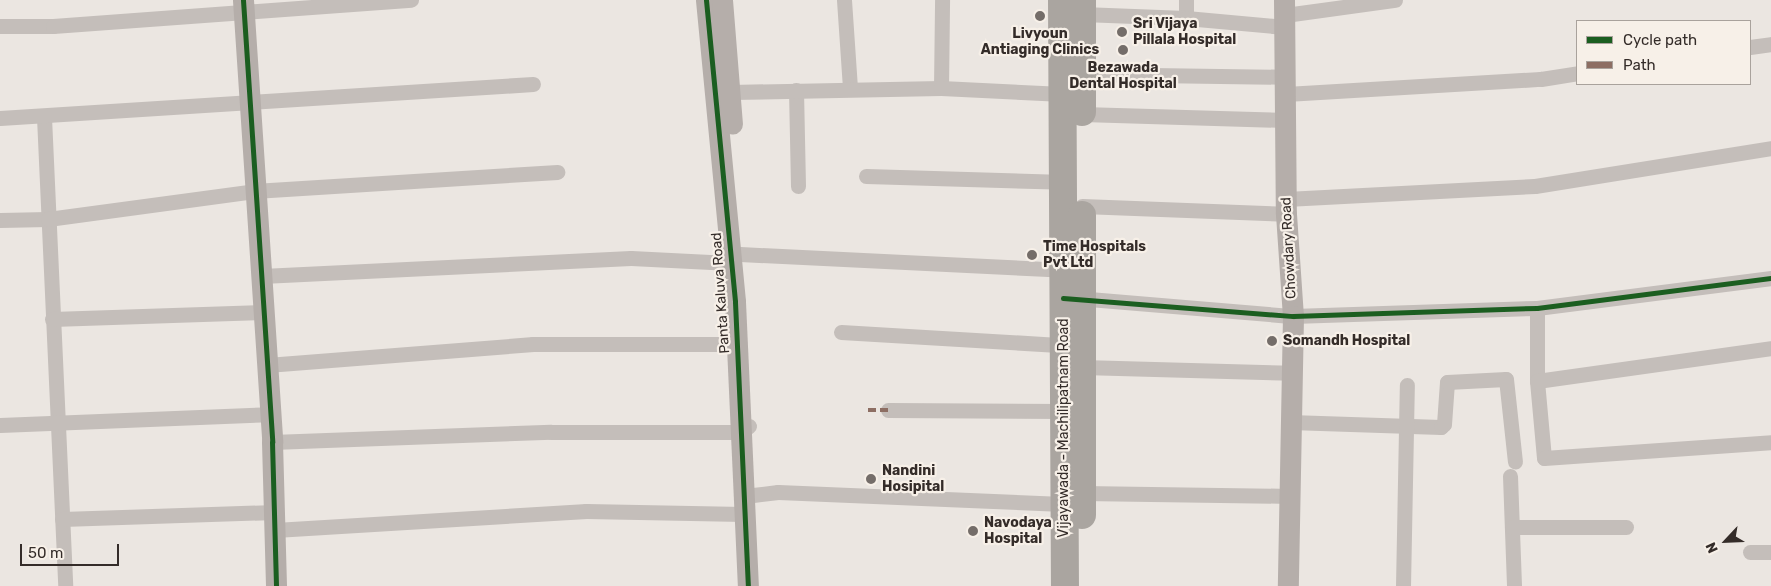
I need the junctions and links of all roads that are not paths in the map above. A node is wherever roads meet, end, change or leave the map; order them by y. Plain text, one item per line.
1 (411, 0) edge
2 (706, 0) edge
3 (722, 0) edge
4 (844, 0) edge
5 (942, 0) edge
6 (1186, 0) edge
7 (1395, 0) edge
8 (243, 5) edge
9 (1075, 5) edge
10 (1285, 14) edge
11 (1186, 18) junction
12 (0, 26) edge
13 (1771, 44) edge
14 (1751, 47) edge
15 (1082, 74) junction
16 (1576, 74) edge
17 (533, 84) dead end
18 (1286, 85) junction
19 (941, 88) junction
20 (850, 89) junction
21 (796, 90) junction
22 (730, 92) junction
23 (1062, 94) junction
24 (249, 102) junction
25 (1082, 114) junction
26 (44, 117) junction
27 (0, 118) edge
28 (1287, 120) junction
29 (1771, 148) edge
30 (557, 172) dead end
31 (866, 176) dead end
32 (1064, 182) junction
33 (798, 186) dead end
34 (254, 191) junction
35 (1082, 206) junction
36 (1286, 206) junction
37 (48, 219) junction
38 (0, 220) edge
39 (735, 259) junction
40 (1072, 270) junction
41 (262, 276) junction
42 (1771, 278) edge
43 (1072, 298) junction
44 (1536, 308) junction
45 (264, 312) junction
46 (1293, 316) junction
47 (52, 319) junction
48 (841, 332) dead end
49 (736, 344) junction
50 (1063, 345) junction
51 (1771, 348) edge
52 (267, 365) junction
53 (1082, 367) junction
54 (1291, 373) junction
55 (1537, 381) junction
56 (1407, 385) dead end
57 (888, 410) dead end
58 (1064, 411) junction
59 (269, 414) junction
60 (58, 422) junction
61 (1290, 422) junction
62 (0, 425) edge
63 (1407, 426) junction
64 (745, 429) junction
65 (272, 442) junction
66 (1771, 442) edge
67 (753, 495) junction
68 (1288, 496) junction
69 (1073, 499) junction
70 (743, 514) junction
71 (62, 519) junction
72 (275, 521) junction
73 (1626, 527) dead end
74 (1512, 528) junction
75 (1750, 552) dead end
76 (1771, 552) edge
77 (65, 586) edge
78 (276, 586) edge
79 (748, 586) edge
80 (753, 586) edge
81 (1066, 586) edge
82 (1081, 586) edge
83 (1288, 586) edge
84 (1403, 586) edge
85 (1514, 586) edge

1 - 8 street
2 - 39 street, Panta Kaluva Road
3 - 22 street, Panta Kaluva Road
4 - 20 street
5 - 19 street
6 - 11 street
7 - 10 street
8 - 12 street
8 - 24 street
9 - 11 street
9 - 15 highway, Vijayawada - Machilipatnam Road
9 - 23 highway, Vijayawada - Machilipatnam Road
10 - 11 street
10 - 18 street, Chowdary Road
13 - 14 street
15 - 18 street
15 - 25 highway, Vijayawada - Machilipatnam Road
16 - 18 street
17 - 24 street
18 - 28 street, Chowdary Road
19 - 20 street
19 - 23 street
20 - 21 street
21 - 22 street
21 - 33 street
22 - 39 street, Panta Kaluva Road
23 - 32 highway, Vijayawada - Machilipatnam Road
24 - 26 street
24 - 34 street
25 - 28 street
25 - 35 highway, Vijayawada - Machilipatnam Road
26 - 27 street
26 - 37 street
28 - 36 street, Chowdary Road
29 - 36 street
30 - 34 street
31 - 32 street
32 - 40 highway, Vijayawada - Machilipatnam Road
34 - 37 street
34 - 41 street
35 - 36 street
35 - 40 highway, Vijayawada - Machilipatnam Road
36 - 46 street, Chowdary Road
37 - 38 street
37 - 47 street
39 - 40 street
39 - 41 street
39 - 49 street, Panta Kaluva Road
39 - 64 street, Panta Kaluva Road
40 - 43 highway, Vijayawada - Machilipatnam Road
41 - 45 street
42 - 44 street
43 - 46 street
43 - 50 highway, Vijayawada - Machilipatnam Road
43 - 53 highway, Vijayawada - Machilipatnam Road
44 - 46 street
44 - 55 street
45 - 47 street
45 - 52 street
46 - 54 street, Chowdary Road
47 - 60 street
48 - 50 street
49 - 52 street
49 - 64 street, Panta Kaluva Road
50 - 58 highway, Vijayawada - Machilipatnam Road
51 - 55 street
52 - 59 street
53 - 54 street
53 - 69 highway, Vijayawada - Machilipatnam Road
54 - 61 street, Chowdary Road
55 - 66 street
56 - 63 street
57 - 58 street
58 - 69 highway, Vijayawada - Machilipatnam Road
59 - 60 street
59 - 65 street
60 - 62 street
60 - 71 street
61 - 63 street
61 - 68 street, Chowdary Road
63 - 74 street
63 - 84 street
64 - 65 street
64 - 67 street, Panta Kaluva Road
64 - 70 street, Panta Kaluva Road
65 - 72 street
67 - 69 street
67 - 80 street, Panta Kaluva Road
68 - 69 street
68 - 83 street, Chowdary Road
69 - 81 highway, Vijayawada - Machilipatnam Road
69 - 82 highway, Vijayawada - Machilipatnam Road
70 - 72 street
70 - 79 street, Panta Kaluva Road
71 - 72 street
71 - 77 street
72 - 78 street
73 - 74 street
74 - 85 street
75 - 76 street

